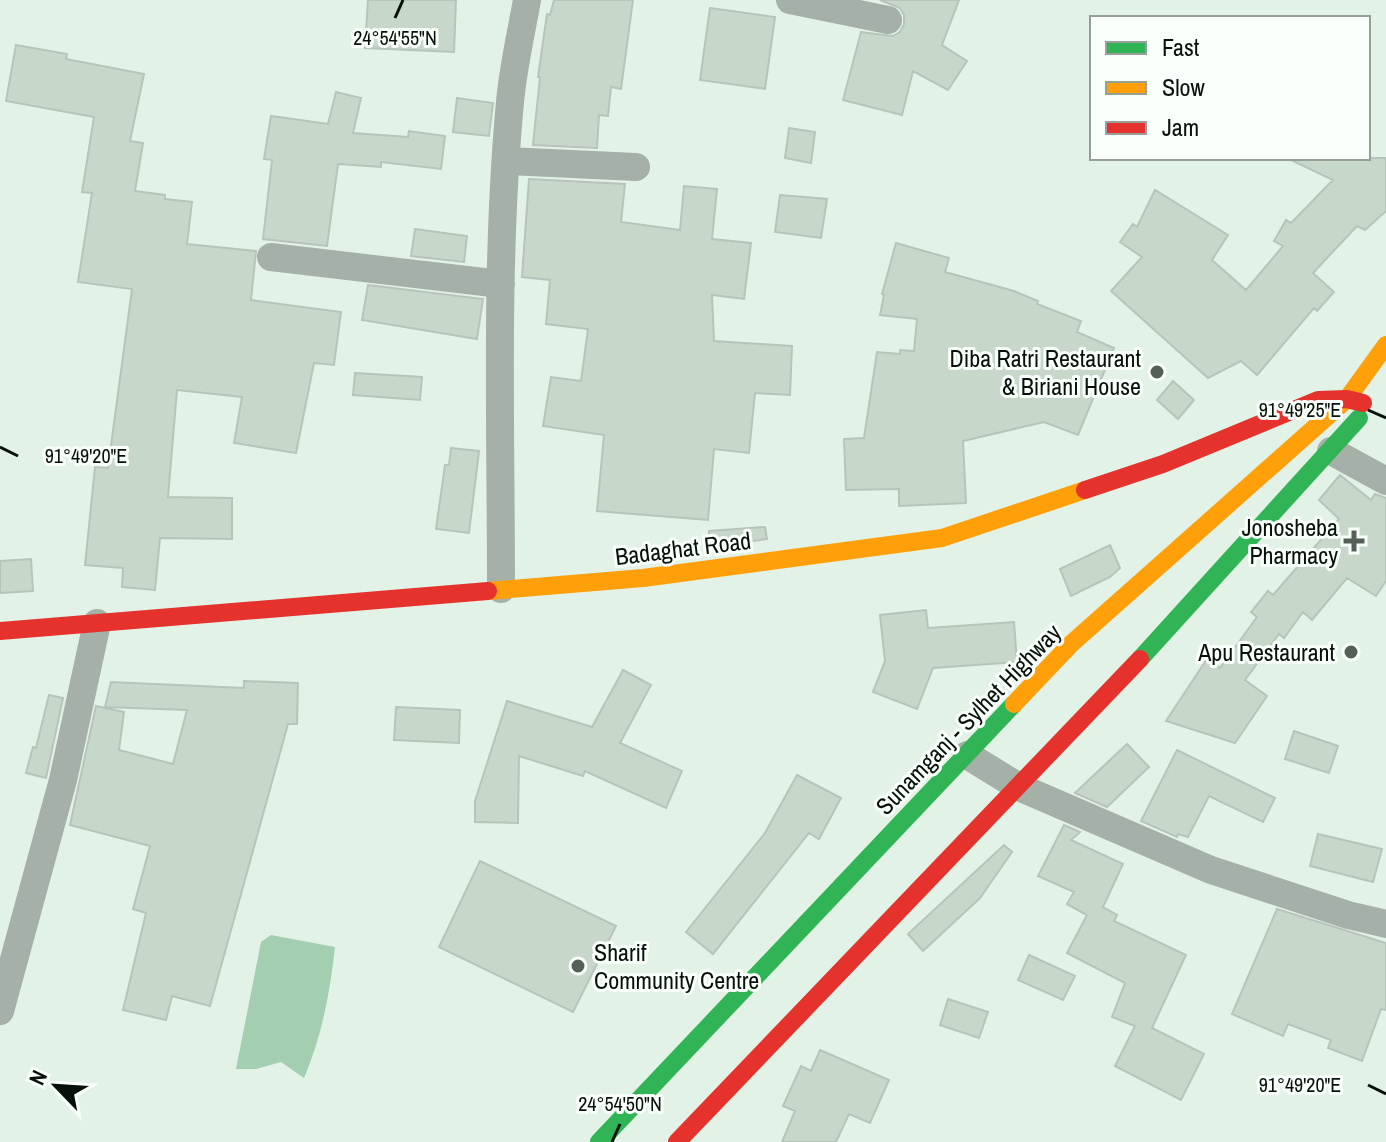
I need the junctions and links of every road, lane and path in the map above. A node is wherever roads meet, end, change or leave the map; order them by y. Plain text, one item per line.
1 (527, 0) edge
2 (790, 0) edge
3 (888, 20) dead end
4 (507, 161) junction
5 (636, 167) dead end
6 (271, 257) dead end
7 (501, 284) junction
8 (1386, 345) edge
9 (1347, 399) junction
10 (1331, 451) junction
11 (1386, 481) edge
12 (501, 589) junction
13 (97, 623) junction
14 (0, 631) edge
15 (967, 755) junction
16 (1019, 787) junction
17 (1386, 924) edge
18 (0, 1011) edge
19 (599, 1142) edge
20 (677, 1142) edge

1 - 4 street
2 - 3 street
4 - 5 street
4 - 7 street
6 - 7 street
7 - 12 street
8 - 9 main road, Sunamganj - Sylhet Highway
9 - 10 main road
9 - 12 main road, Badaghat Road
9 - 15 main road, Sunamganj - Sylhet Highway
10 - 11 street
10 - 16 main road
12 - 13 main road, Badaghat Road
13 - 14 main road, Badaghat Road
13 - 18 street
15 - 16 street
15 - 19 main road, Sunamganj - Sylhet Highway
16 - 17 street
16 - 20 main road

